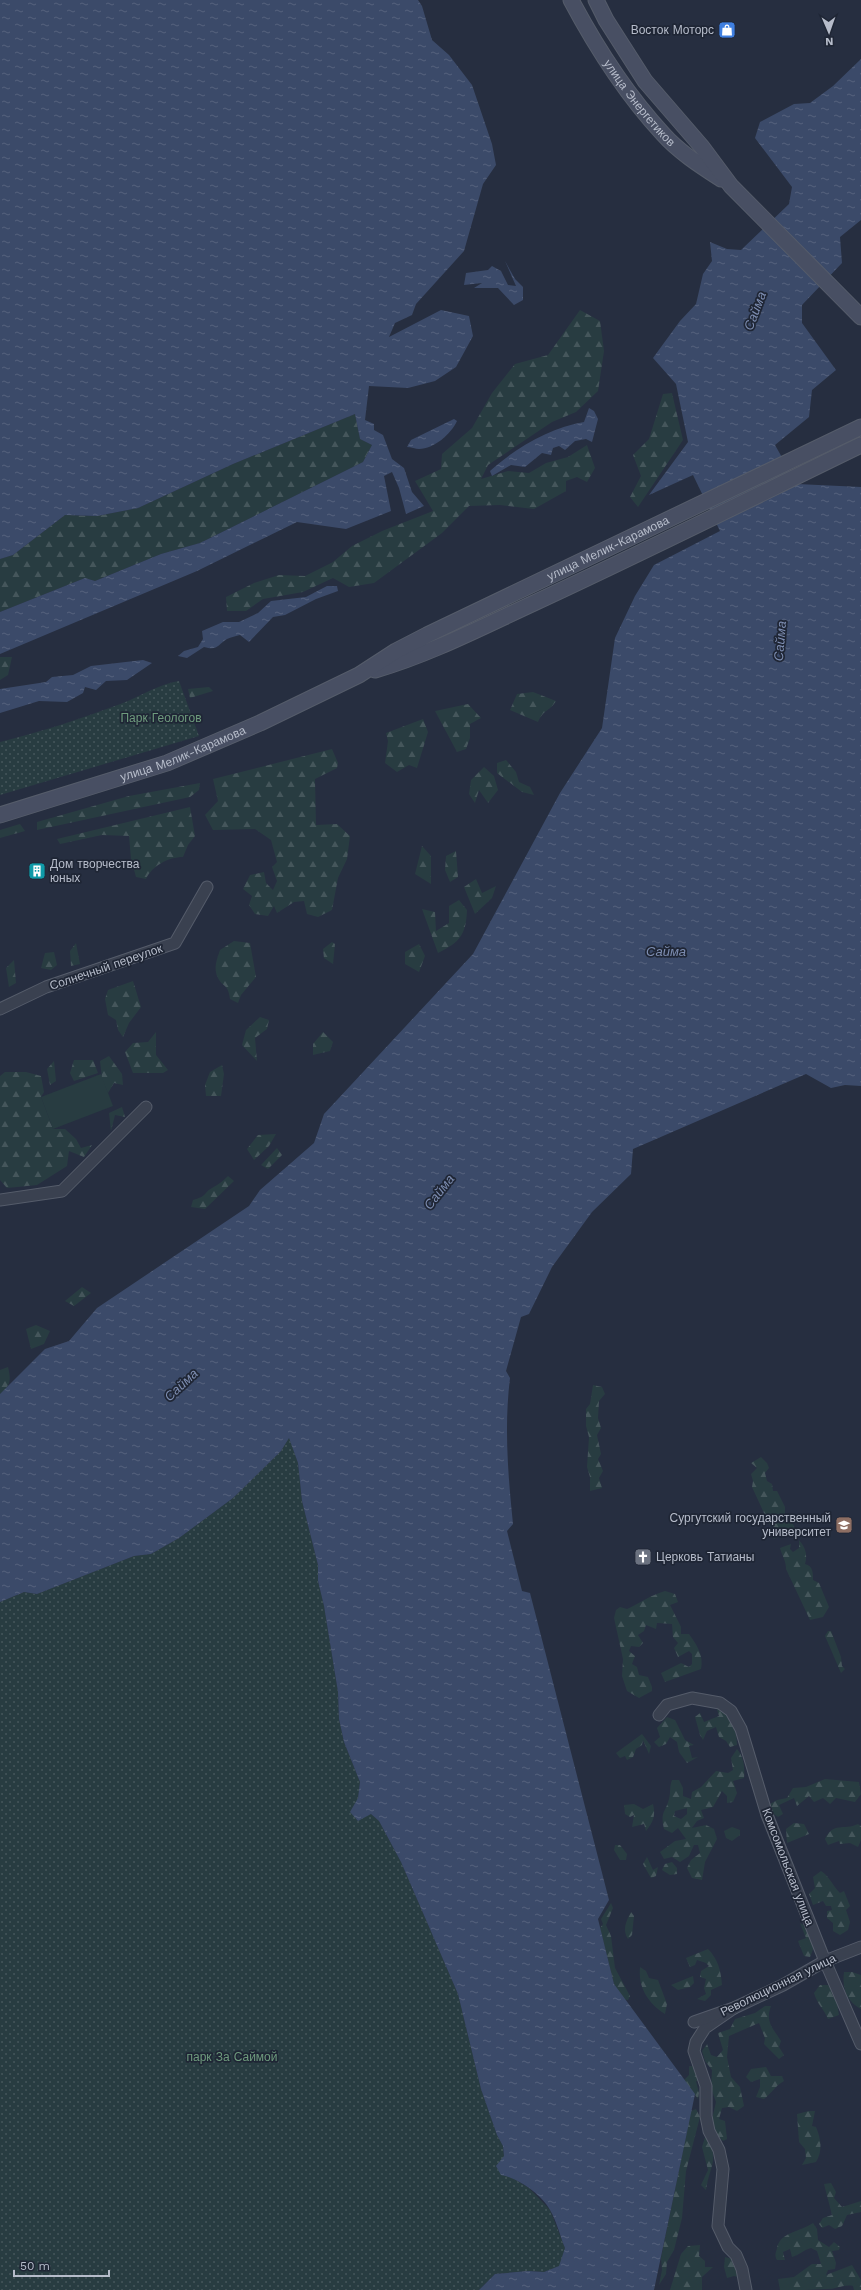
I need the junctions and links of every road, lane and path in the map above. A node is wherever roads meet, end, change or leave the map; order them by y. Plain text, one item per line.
1 (570, 0) edge
2 (596, 0) edge
3 (736, 191) junction
4 (861, 317) edge
5 (861, 427) edge
6 (861, 445) edge
7 (359, 675) junction
8 (0, 815) edge
9 (207, 887) dead end
10 (0, 1009) edge
11 (146, 1107) dead end
12 (0, 1200) edge
13 (659, 1715) dead end
14 (861, 1947) edge
15 (825, 1961) junction
16 (734, 2008) junction
17 (694, 2022) dead end
18 (861, 2044) edge
19 (746, 2290) edge

1 - 3 main road, улица Энергетиков
2 - 3 main road, улица Энергетиков
3 - 4 main road, улица Энергетиков
5 - 7 main road, улица Мелик-Карамова
6 - 7 main road, улица Мелик-Карамова
7 - 8 main road, улица Мелик-Карамова
9 - 10 street, Солнечный переулок
11 - 12 street
13 - 15 street, Комсомольская улица
14 - 15 street, Революционная улица
15 - 16 street, Революционная улица
15 - 18 street, Комсомольская улица
16 - 17 street, Революционная улица
16 - 19 street

